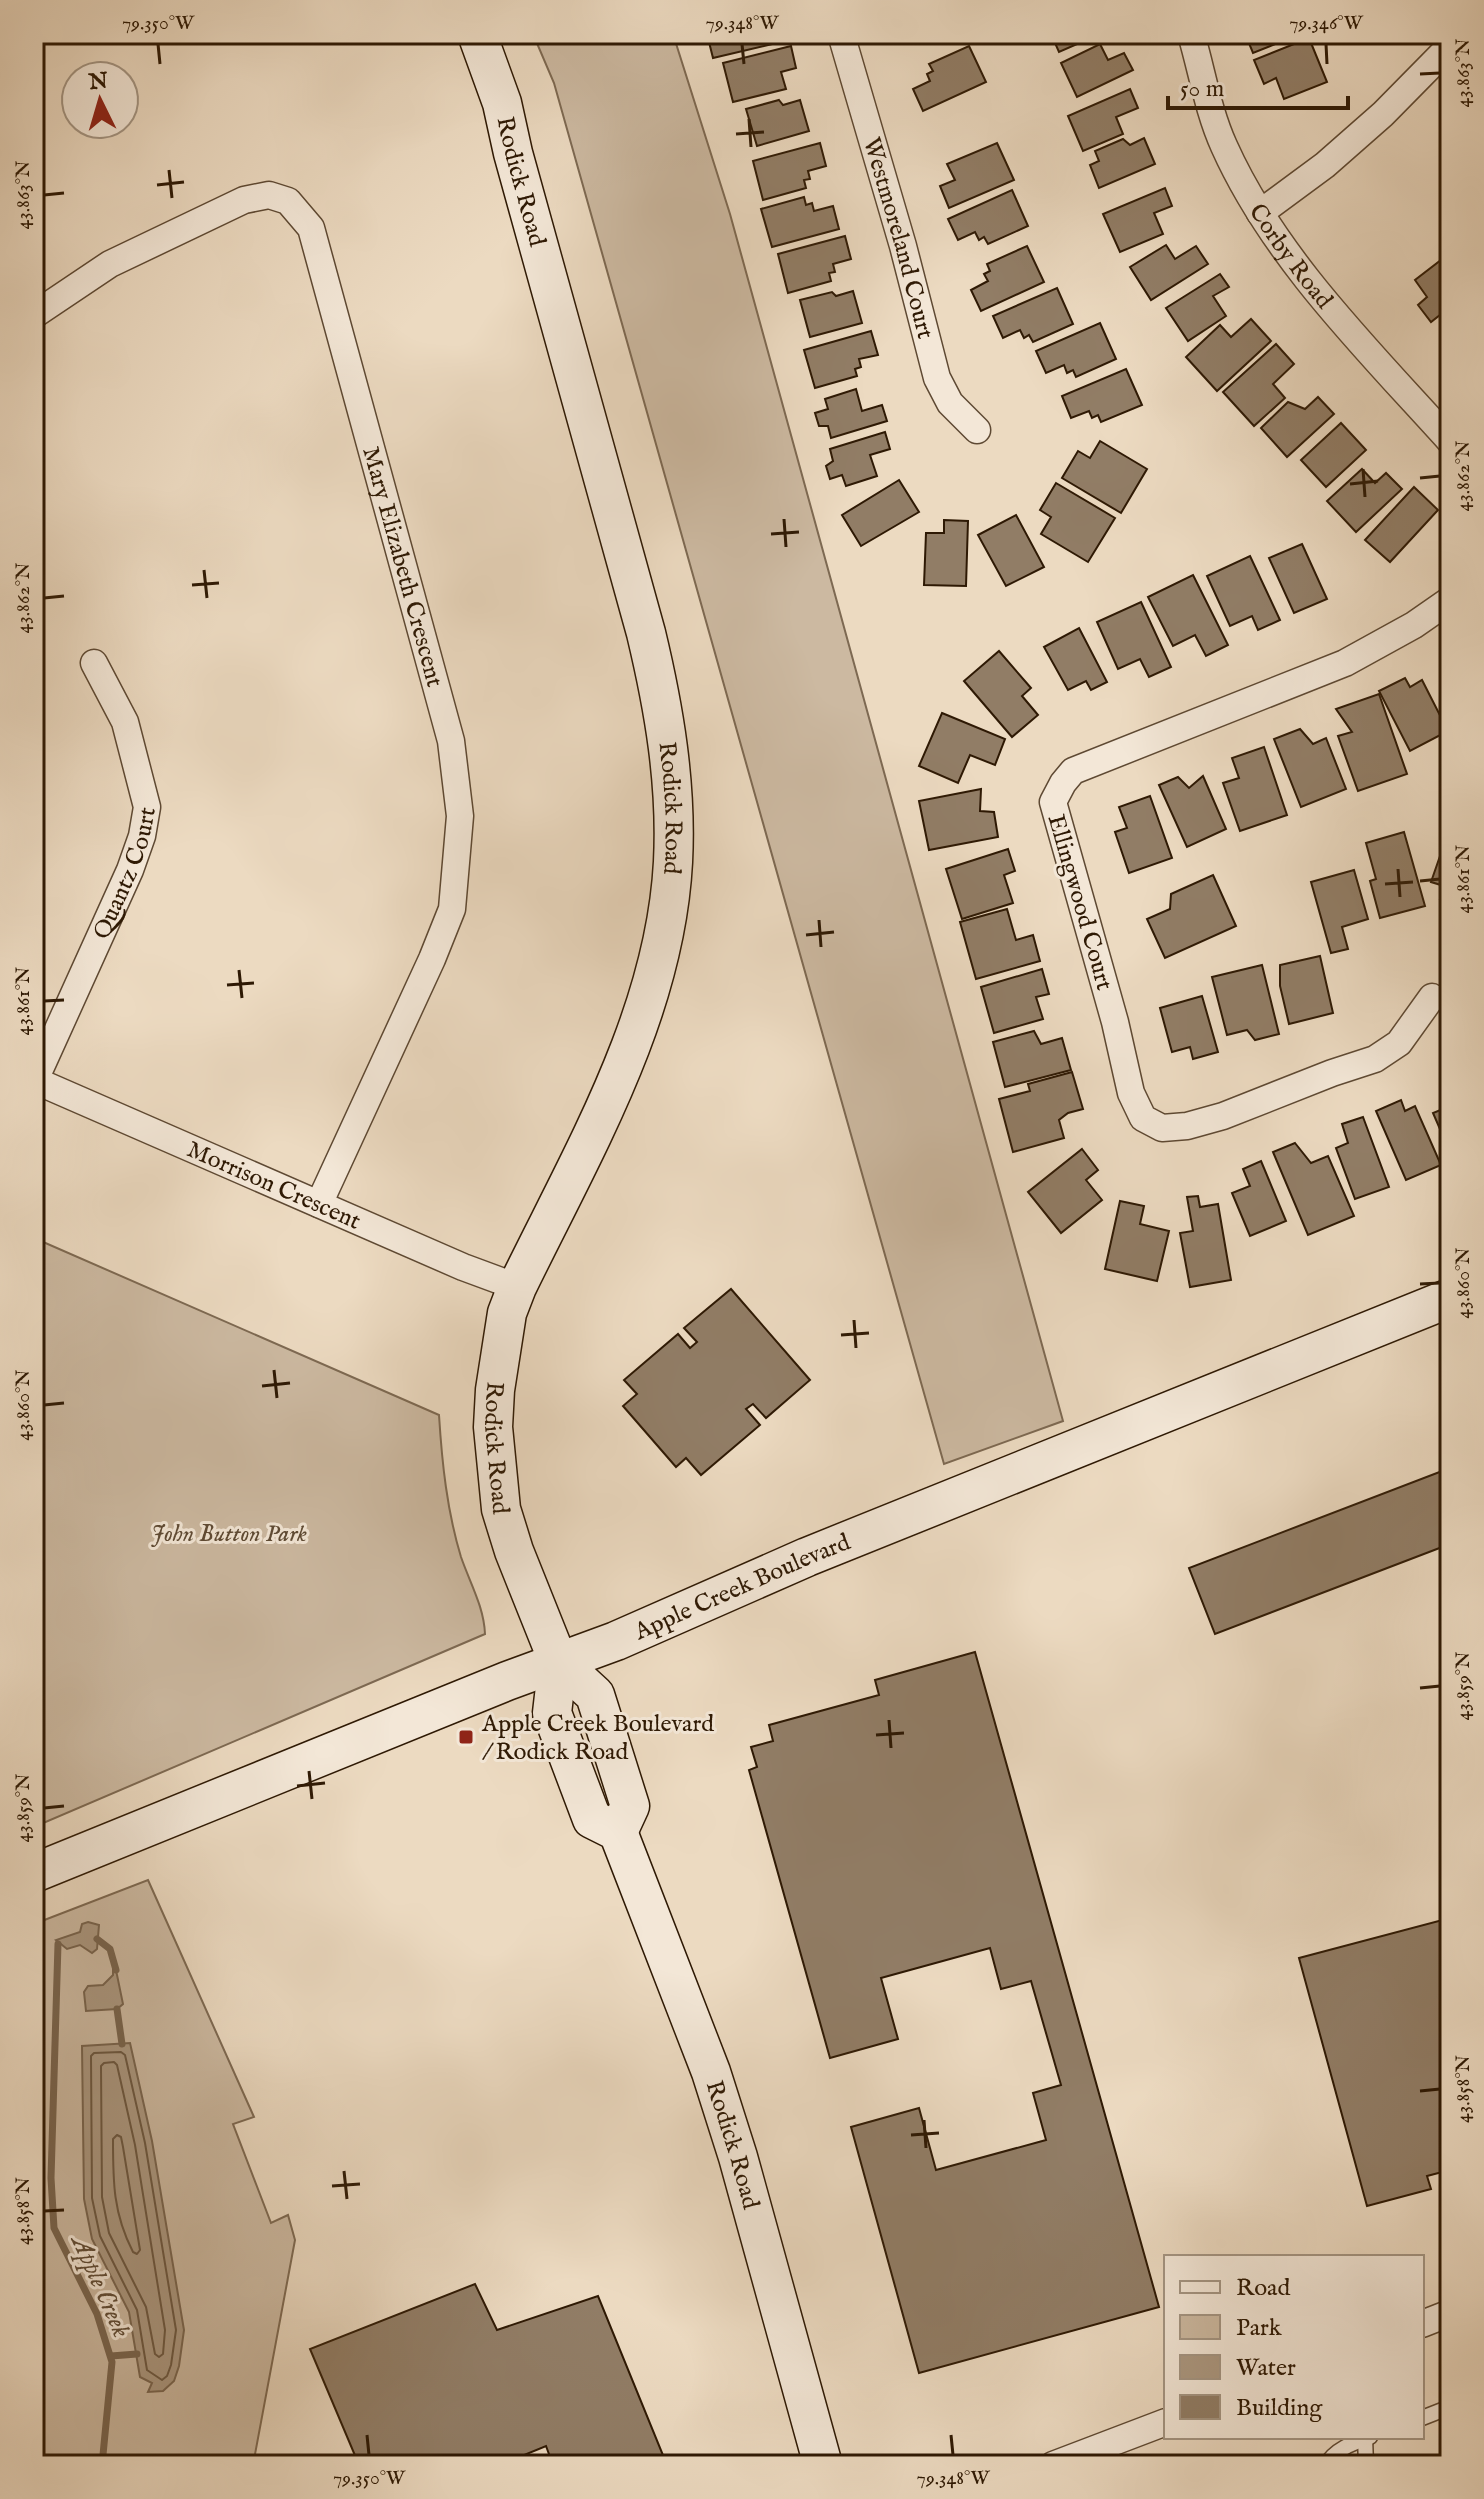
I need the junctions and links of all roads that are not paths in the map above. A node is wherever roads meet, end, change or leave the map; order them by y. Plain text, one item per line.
1 (477, 34) edge
2 (841, 34) edge
3 (1191, 34) edge
4 (1450, 46) edge
5 (1260, 213) junction
6 (34, 315) edge
7 (977, 430) dead end
8 (1450, 441) edge
9 (1450, 600) edge
10 (94, 663) dead end
11 (1432, 997) dead end
12 (35, 1080) edge
13 (319, 1204) junction
14 (517, 1287) junction
15 (1450, 1298) edge
16 (558, 1661) junction
17 (34, 1873) edge
18 (1450, 2313) edge
19 (1424, 2323) edge
20 (1450, 2407) edge
21 (1424, 2417) edge
22 (1164, 2423) edge
23 (1364, 2439) edge
24 (1367, 2439) edge
25 (823, 2465) edge
26 (1053, 2465) edge
27 (1326, 2465) edge
28 (1366, 2465) edge

1 - 14 main road, Rodick Road
2 - 7 street, Westmoreland Court
3 - 5 street, Corby Road
4 - 5 street
5 - 8 street, Corby Road
6 - 13 street, Mary Elizabeth Crescent
9 - 11 street, Ellingwood Court
10 - 12 street, Quantz Court
12 - 13 street, Morrison Crescent
13 - 14 street, Morrison Crescent
14 - 16 main road, Rodick Road
15 - 16 main road, Apple Creek Boulevard
16 - 17 main road, Apple Creek Boulevard
16 - 25 main road, Rodick Road
18 - 19 street
20 - 21 lane
22 - 26 street
23 - 27 lane
24 - 28 lane

